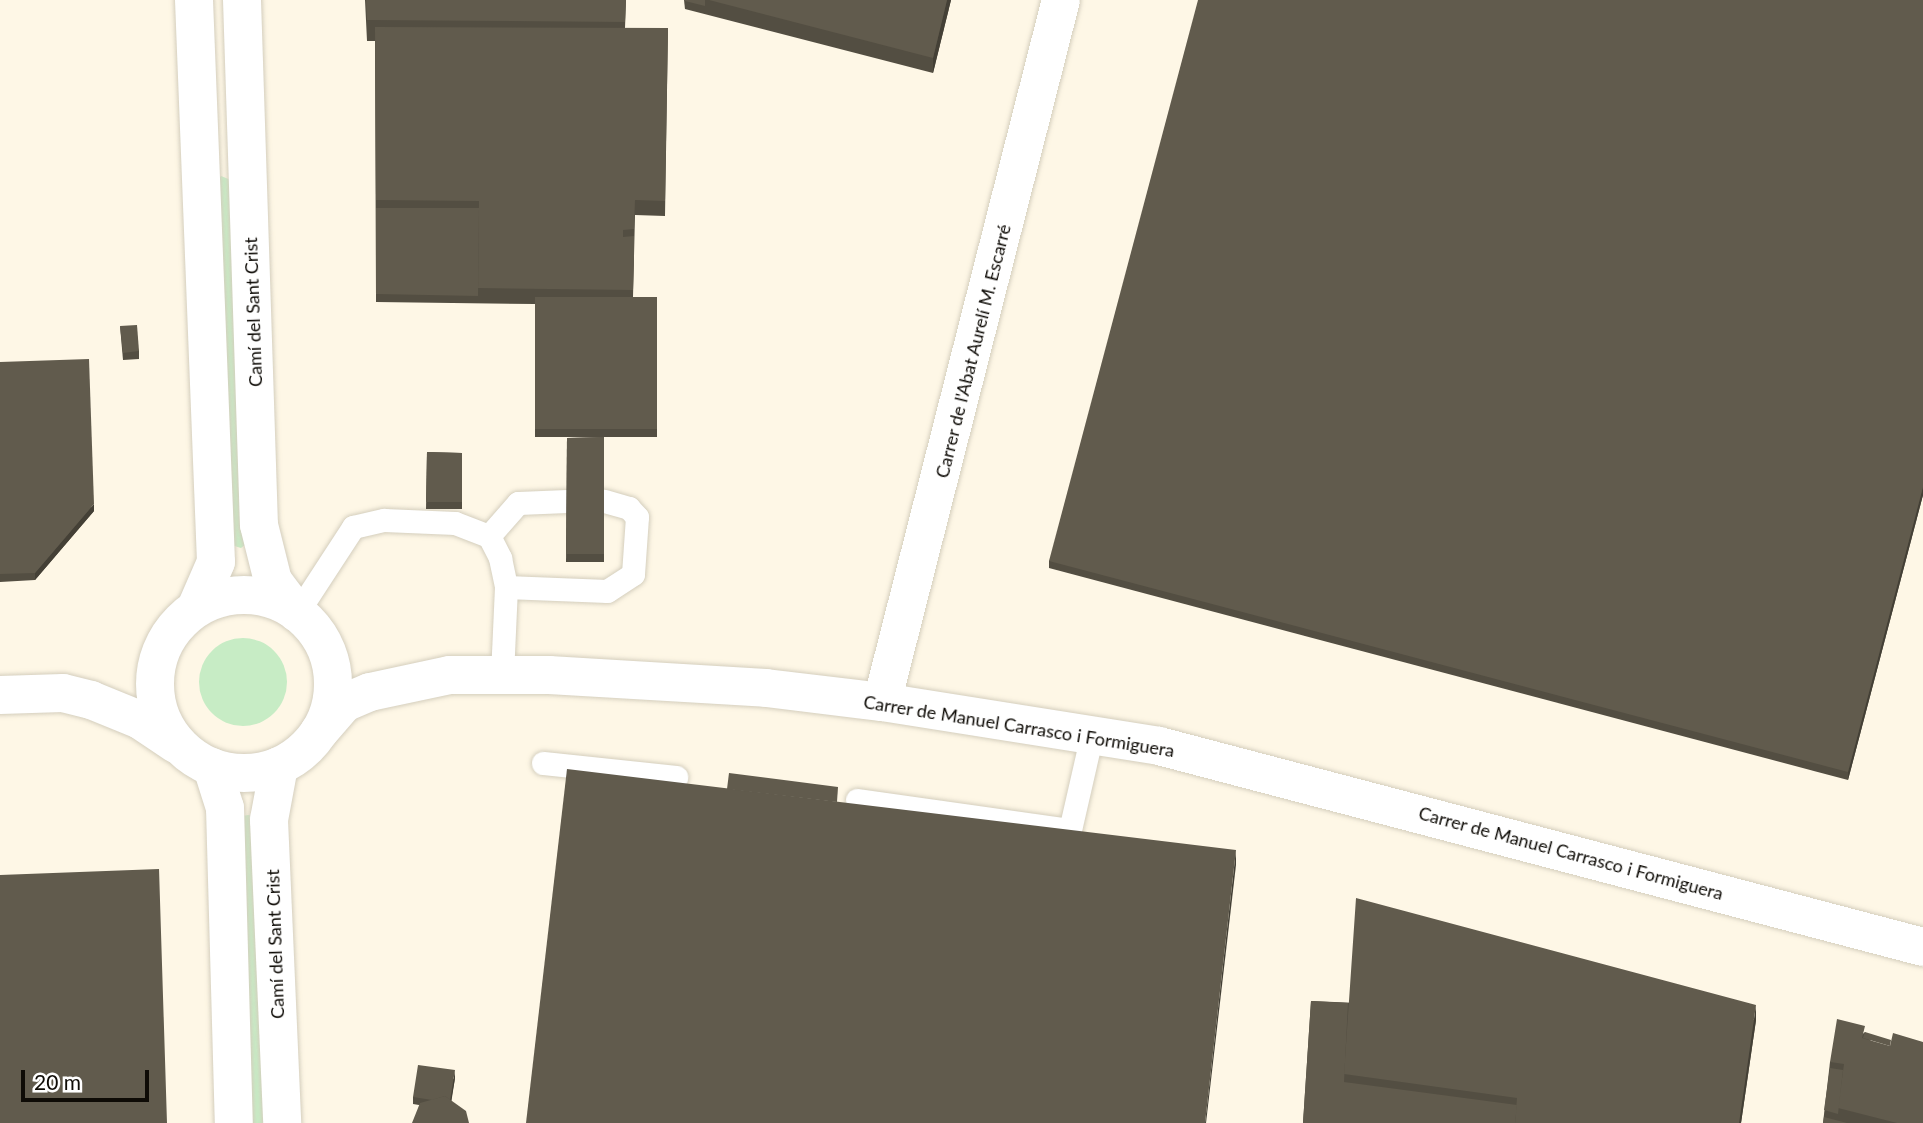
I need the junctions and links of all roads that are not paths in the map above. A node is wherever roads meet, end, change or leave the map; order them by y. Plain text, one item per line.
1 (242, 0) edge
2 (1061, 0) edge
3 (187, 9) edge
4 (567, 501) edge
5 (604, 501) edge
6 (489, 536) junction
7 (506, 587) junction
8 (196, 608) junction
9 (297, 613) junction
10 (502, 676) junction
11 (0, 695) edge
12 (883, 702) junction
13 (319, 733) junction
14 (1092, 734) junction
15 (197, 757) junction
16 (544, 763) dead end
17 (279, 766) junction
18 (676, 777) dead end
19 (857, 800) dead end
20 (1070, 830) junction
21 (1095, 835) edge
22 (1923, 947) edge
23 (234, 1123) edge
24 (282, 1123) edge

1 - 9 street, Camí del Sant Crist
2 - 12 street, Carrer de l'Abat Aurelí M. Escarré
3 - 8 street
4 - 6 lane
5 - 7 lane
6 - 7 lane
6 - 9 lane
7 - 10 lane
8 - 9 street
8 - 15 street
9 - 13 street
10 - 12 street, Carrer de Manuel Carrasco i Formiguera
10 - 13 street, Carrer de Manuel Carrasco i Formiguera
11 - 15 street
12 - 14 street, Carrer de Manuel Carrasco i Formiguera
13 - 17 street
14 - 20 lane
14 - 22 street, Carrer de Manuel Carrasco i Formiguera
15 - 17 street
15 - 23 street
16 - 18 lane
17 - 24 street, Camí del Sant Crist
19 - 20 lane
20 - 21 lane

